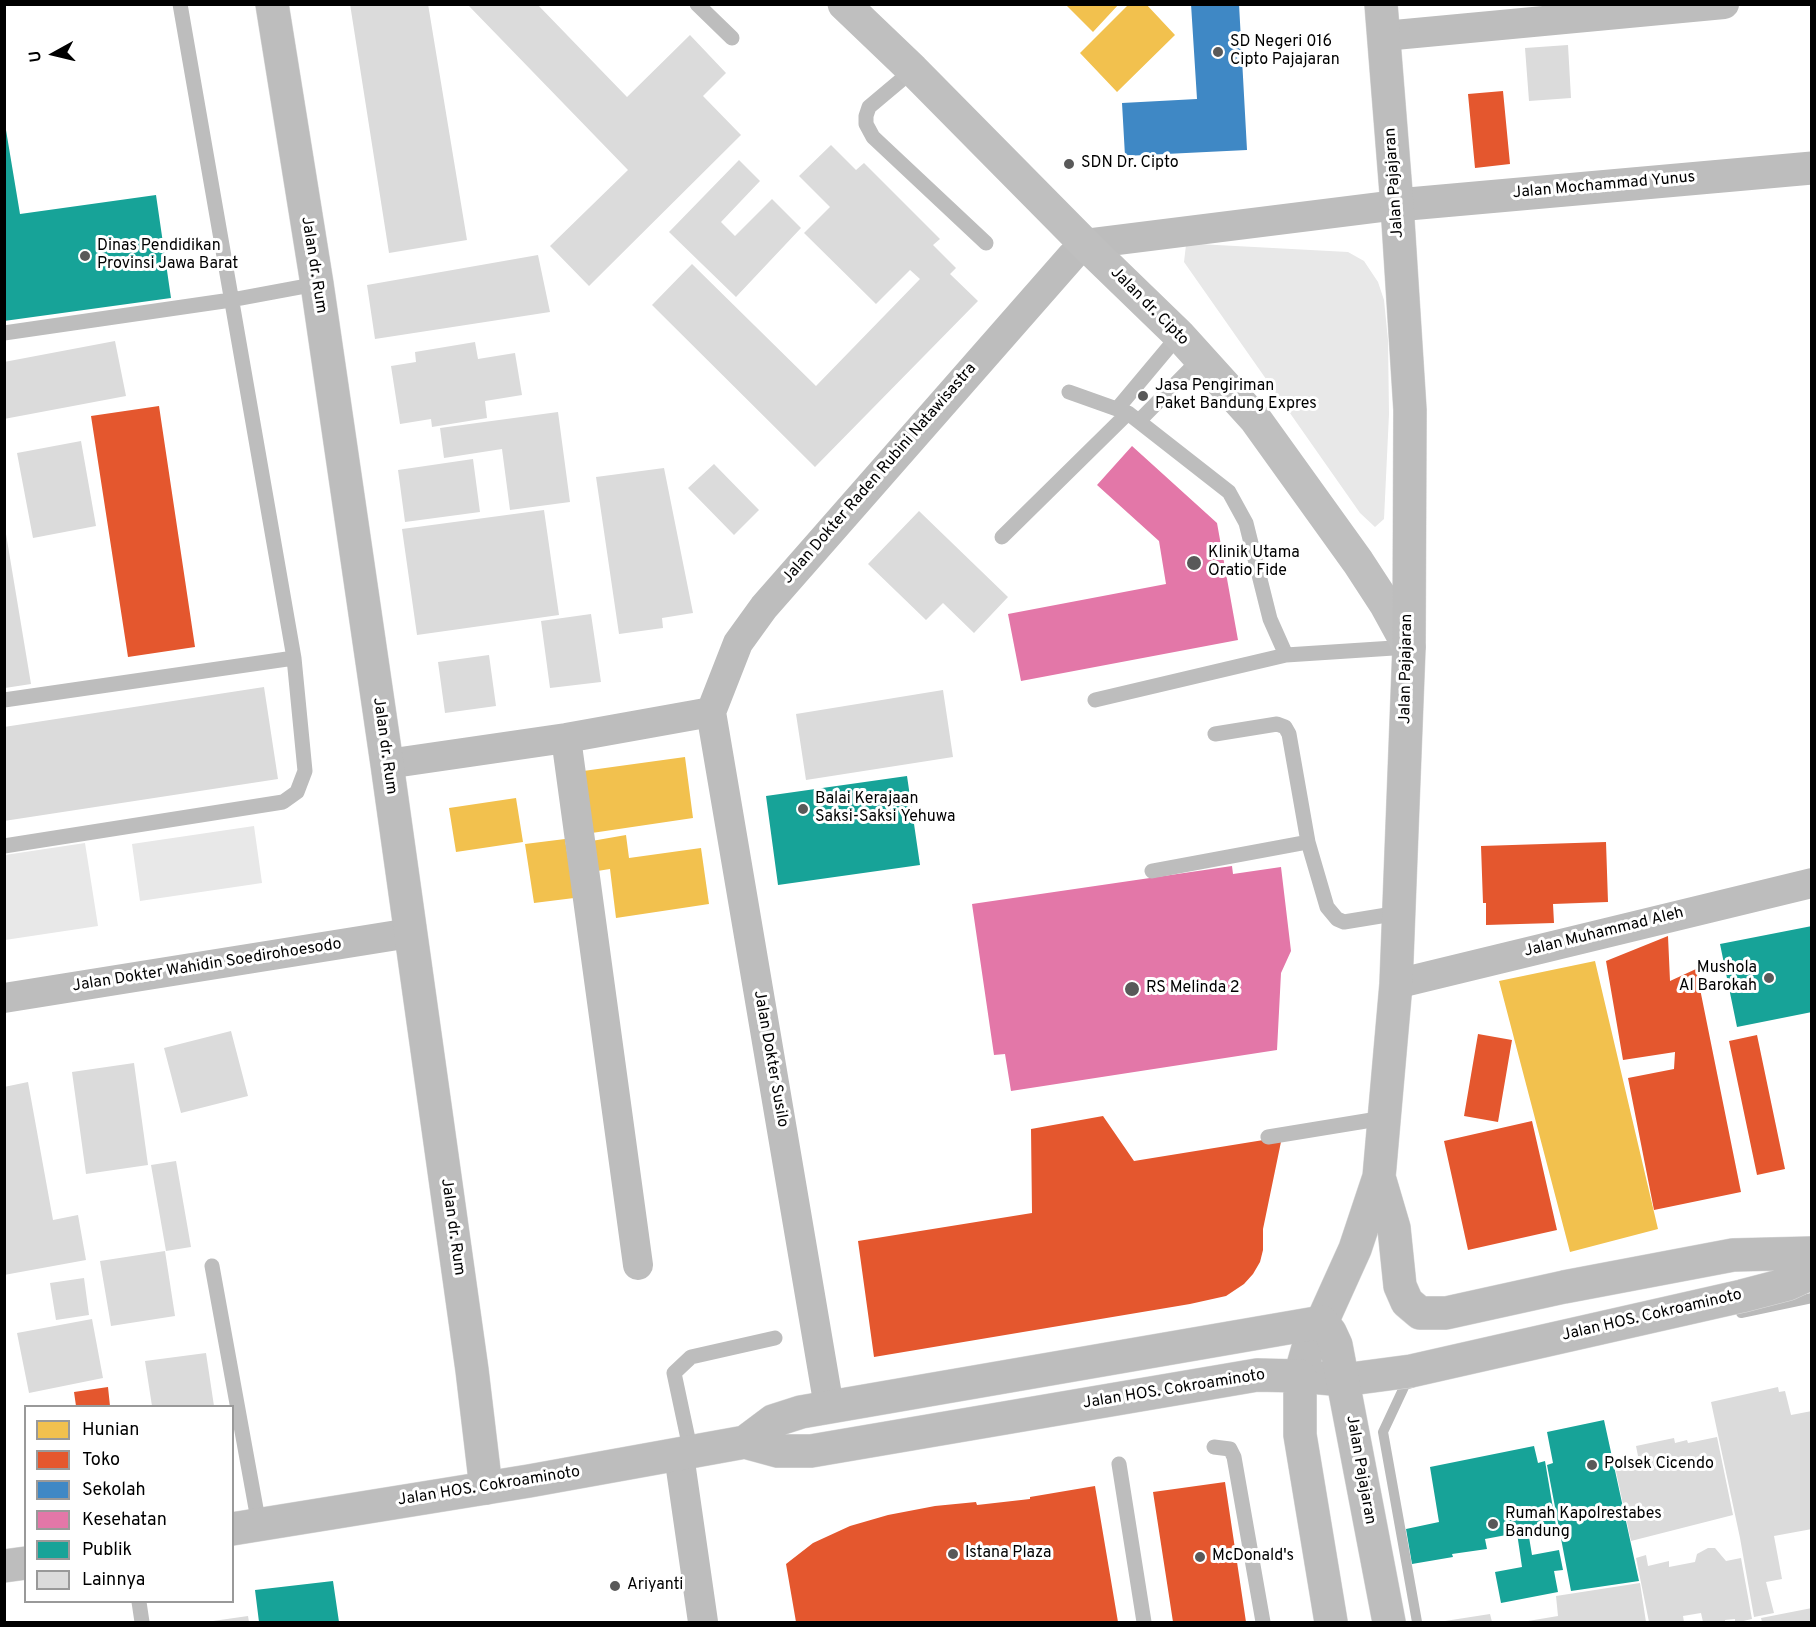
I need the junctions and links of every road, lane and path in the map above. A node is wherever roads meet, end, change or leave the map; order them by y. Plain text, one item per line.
1 (180, 4) edge
2 (272, 4) edge
3 (697, 4) edge
4 (844, 4) edge
5 (1724, 4) edge
6 (1383, 20) edge
7 (732, 38) dead end
8 (913, 70) junction
9 (1812, 168) edge
10 (1397, 205) junction
11 (986, 243) dead end
12 (1085, 244) junction
13 (317, 284) junction
14 (231, 300) junction
15 (4, 333) edge
16 (1189, 347) junction
17 (1069, 392) dead end
18 (1128, 414) junction
19 (1002, 537) dead end
20 (1409, 647) junction
21 (1286, 655) junction
22 (294, 658) junction
23 (4, 700) edge
24 (1095, 700) dead end
25 (711, 712) junction
26 (1215, 734) dead end
27 (566, 738) junction
28 (387, 764) junction
29 (1308, 842) junction
30 (4, 846) edge
31 (1152, 871) dead end
32 (1812, 883) edge
33 (1399, 913) junction
34 (410, 933) junction
35 (1396, 984) junction
36 (4, 998) edge
37 (1384, 1118) junction
38 (1268, 1137) dead end
39 (1379, 1177) junction
40 (1812, 1253) edge
41 (638, 1265) dead end
42 (212, 1266) dead end
43 (1812, 1273) edge
44 (1322, 1322) junction
45 (776, 1338) dead end
46 (1300, 1376) junction
47 (1344, 1380) junction
48 (230, 1405) edge
49 (829, 1407) junction
50 (234, 1435) edge
51 (745, 1443) junction
52 (1214, 1447) dead end
53 (685, 1454) junction
54 (1119, 1464) dead end
55 (486, 1488) junction
56 (246, 1527) edge
57 (24, 1563) edge
58 (4, 1566) edge
59 (139, 1603) edge
60 (142, 1623) edge
61 (703, 1623) edge
62 (1144, 1623) edge
63 (1263, 1623) edge
64 (1331, 1623) edge
65 (1389, 1623) edge

1 - 14 lane
2 - 13 main road, Jalan dr. Rum
3 - 7 lane
4 - 8 main road, Jalan dr. Cipto
5 - 6 street
6 - 10 main road, Jalan Pajajaran
8 - 11 lane
8 - 12 main road, Jalan dr. Cipto
9 - 10 main road, Jalan Mochammad Yunus
10 - 12 street
10 - 20 main road, Jalan Pajajaran
12 - 16 main road, Jalan dr. Cipto
12 - 25 street, Jalan Dokter Raden Rubini Natawisastra
13 - 14 lane
13 - 28 main road, Jalan dr. Rum
14 - 15 lane
14 - 22 lane
16 - 18 lane
16 - 18 lane
16 - 20 main road, Jalan dr. Cipto
17 - 18 lane
18 - 19 lane
18 - 21 lane
20 - 21 lane
20 - 33 main road, Jalan Pajajaran
21 - 24 lane
22 - 23 lane
22 - 30 lane
25 - 27 street
25 - 49 street, Jalan Dokter Susilo
26 - 29 lane
27 - 28 street
27 - 41 street
28 - 34 main road, Jalan dr. Rum
29 - 31 lane
29 - 33 lane
32 - 35 street, Jalan Muhammad Aleh
33 - 35 main road, Jalan Pajajaran
34 - 36 street, Jalan Dokter Wahidin Soedirohoesodo
34 - 55 main road, Jalan dr. Rum
35 - 37 main road, Jalan Pajajaran
37 - 38 lane
37 - 39 main road, Jalan Pajajaran
39 - 40 main road
39 - 44 main road, Jalan Pajajaran
42 - 48 lane
43 - 47 main road, Jalan HOS. Cokroaminoto
44 - 46 main road, Jalan Pajajaran
44 - 47 main road, Jalan Pajajaran
44 - 49 main road, Jalan HOS. Cokroaminoto
45 - 53 lane
46 - 47 main road, Jalan HOS. Cokroaminoto
46 - 51 main road, Jalan HOS. Cokroaminoto
46 - 64 main road, Jalan Pajajaran
47 - 65 main road, Jalan Pajajaran
49 - 51 main road, Jalan HOS. Cokroaminoto
50 - 56 lane
51 - 53 main road, Jalan HOS. Cokroaminoto
52 - 63 lane
53 - 55 main road, Jalan HOS. Cokroaminoto
53 - 61 street
54 - 62 lane
55 - 56 main road, Jalan HOS. Cokroaminoto
57 - 58 main road
59 - 60 lane

